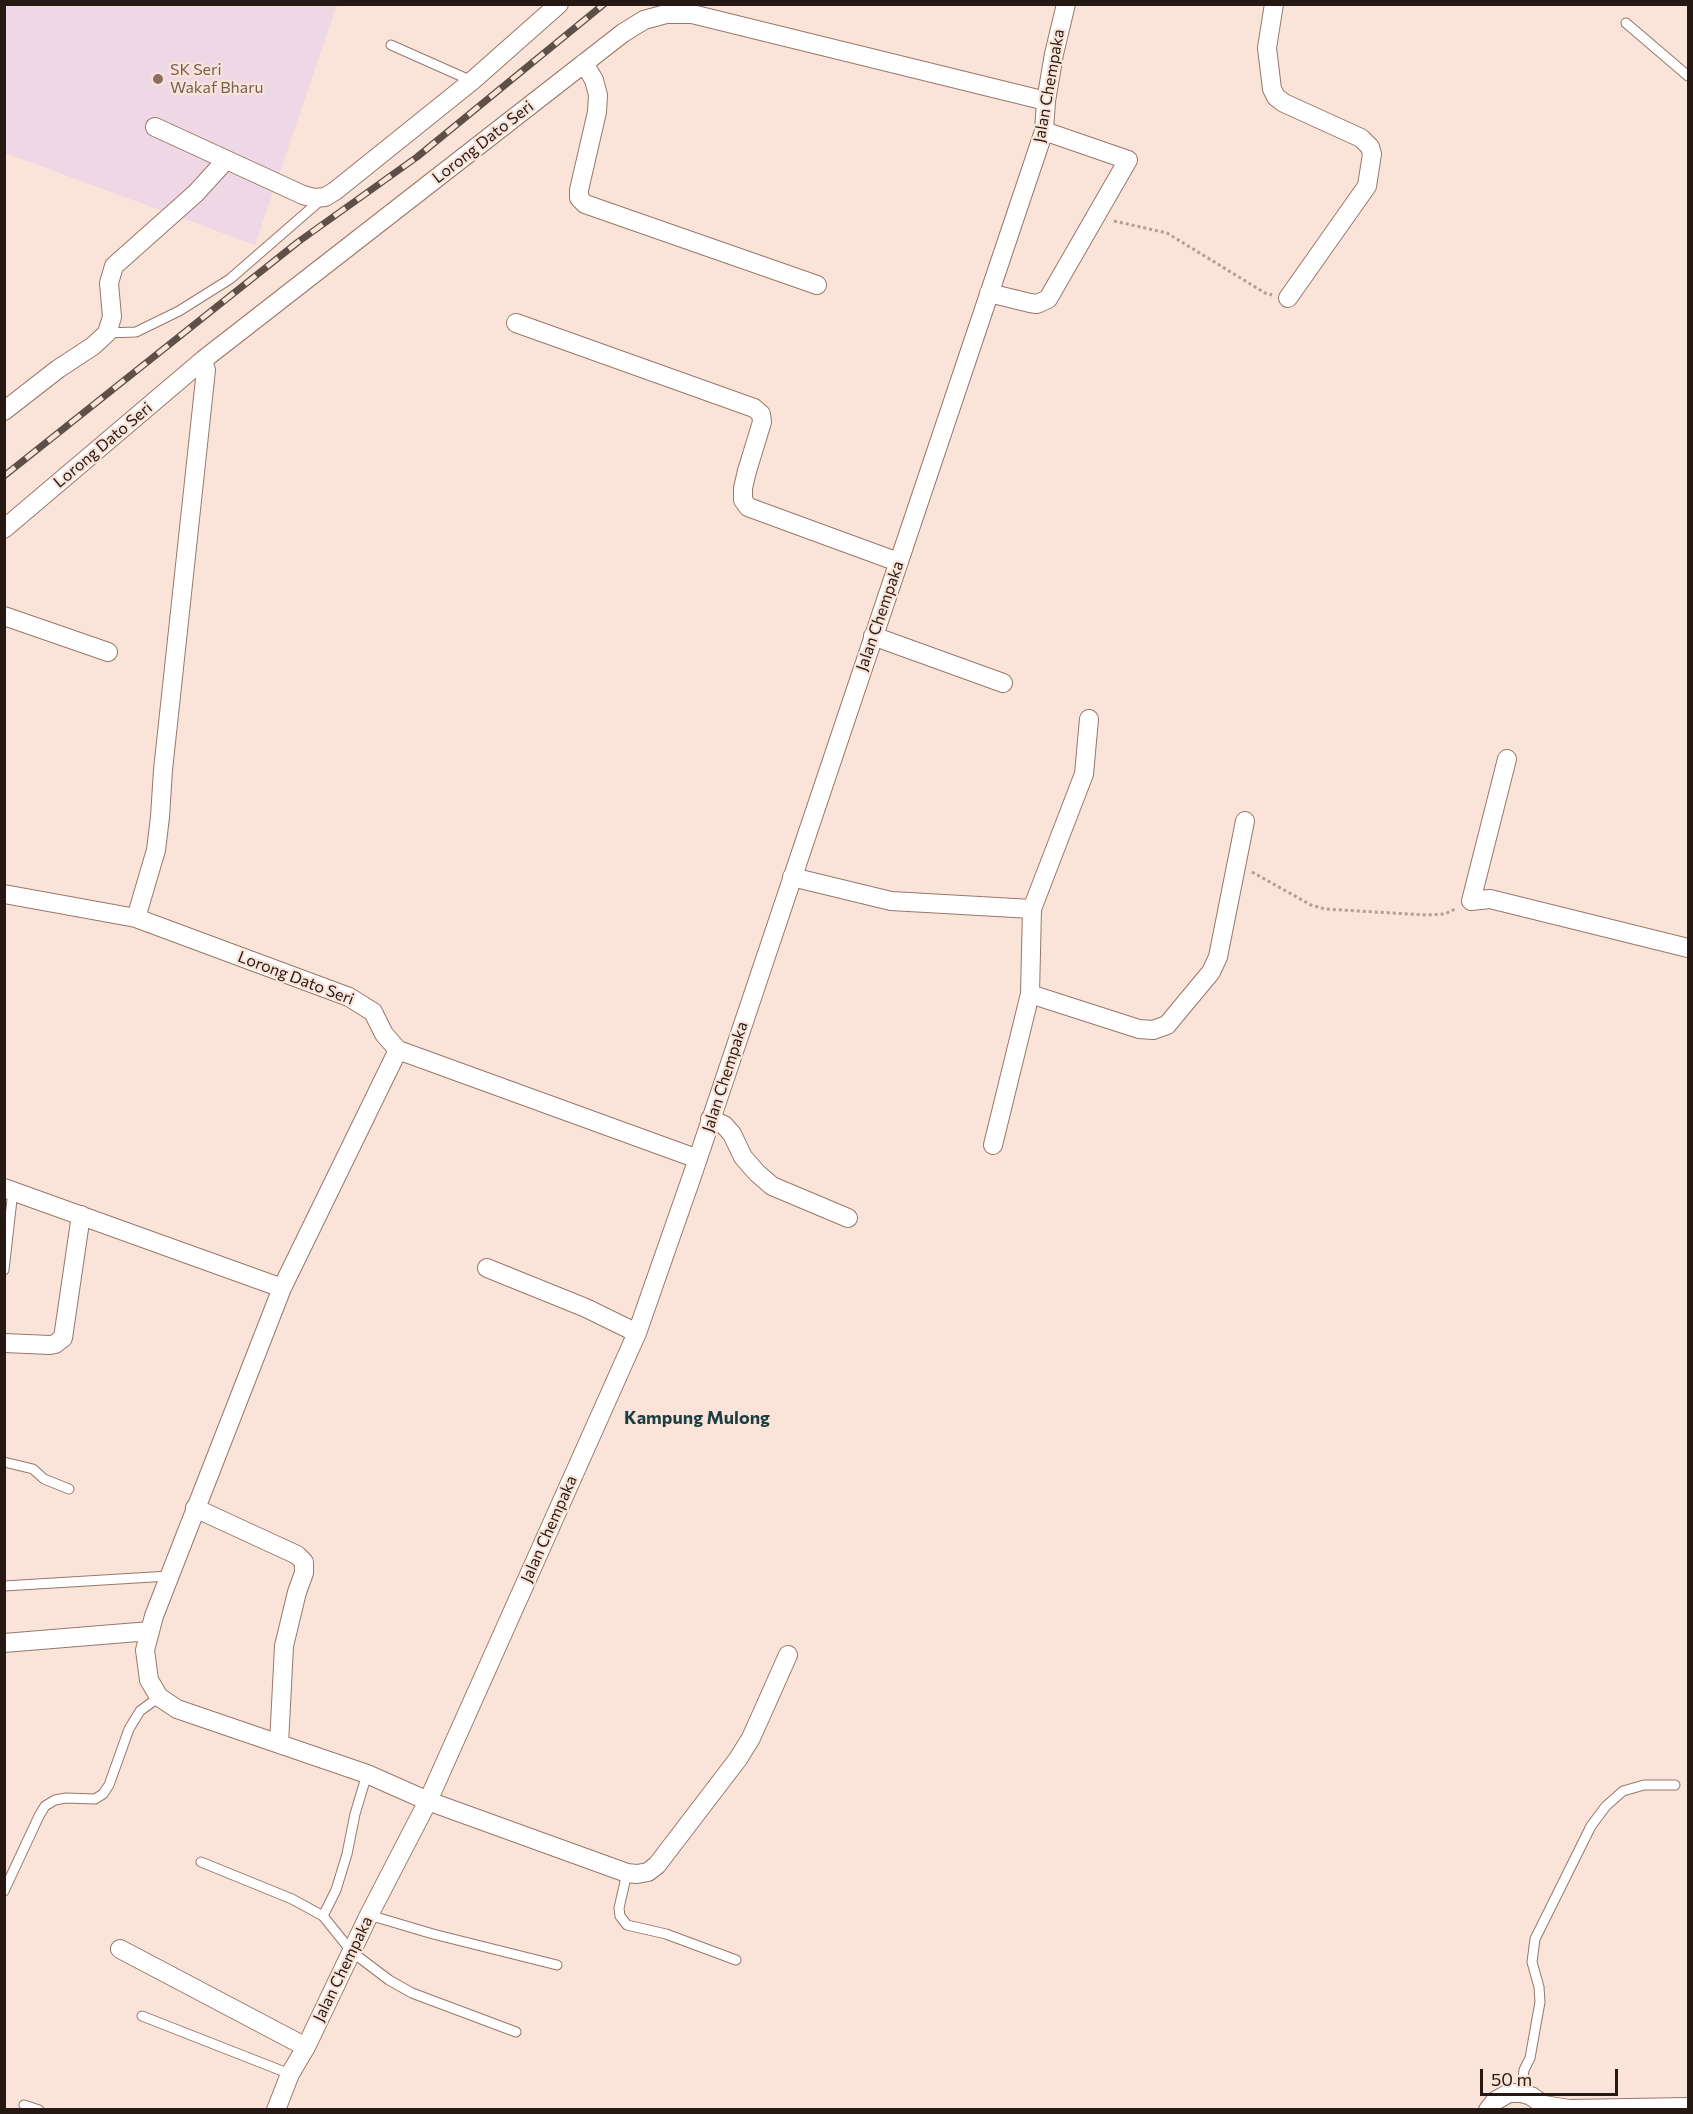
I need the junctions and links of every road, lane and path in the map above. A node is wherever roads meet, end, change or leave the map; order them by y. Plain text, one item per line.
1 (559, 4) edge
2 (1066, 4) edge
3 (1274, 4) edge
4 (1626, 23) dead end
5 (391, 45) dead end
6 (584, 63) junction
7 (1689, 76) edge
8 (472, 81) junction
9 (1046, 101) junction
10 (156, 128) dead end
11 (1044, 131) junction
12 (226, 160) junction
13 (325, 196) junction
14 (1095, 217) junction
15 (817, 285) dead end
16 (989, 293) junction
17 (1288, 298) joint
18 (516, 323) dead end
19 (107, 333) junction
20 (203, 360) junction
21 (4, 411) edge
22 (4, 529) edge
23 (898, 562) junction
24 (4, 616) edge
25 (873, 636) junction
26 (108, 652) dead end
27 (1003, 683) dead end
28 (1089, 719) dead end
29 (1507, 759) dead end
30 (1245, 821) dead end
31 (1236, 868) junction
32 (792, 877) junction
33 (4, 894) edge
34 (1471, 901) junction
35 (1032, 909) junction
36 (136, 918) junction
37 (1689, 948) edge
38 (1030, 994) junction
39 (398, 1050) junction
40 (710, 1119) junction
41 (993, 1145) dead end
42 (698, 1159) junction
43 (9, 1189) edge
44 (81, 1215) junction
45 (848, 1218) dead end
46 (487, 1268) dead end
47 (4, 1270) edge
48 (282, 1288) junction
49 (637, 1334) junction
50 (4, 1343) edge
51 (4, 1462) edge
52 (69, 1489) dead end
53 (195, 1508) junction
54 (169, 1576) junction
55 (4, 1586) edge
56 (150, 1631) junction
57 (4, 1643) edge
58 (788, 1655) dead end
59 (159, 1697) junction
60 (279, 1744) junction
61 (367, 1774) junction
62 (1675, 1785) dead end
63 (428, 1801) junction
64 (201, 1862) dead end
65 (627, 1873) junction
66 (4, 1891) edge
67 (369, 1915) junction
68 (323, 1916) junction
69 (120, 1949) dead end
70 (352, 1952) junction
71 (736, 1960) dead end
72 (557, 1965) dead end
73 (142, 2016) dead end
74 (516, 2032) dead end
75 (306, 2047) junction
76 (290, 2074) junction
77 (1521, 2093) junction
78 (24, 2104) dead end
79 (1689, 2108) edge
80 (39, 2109) edge
81 (276, 2109) edge
82 (1488, 2109) edge
83 (1651, 2109) edge

1 - 8 street
2 - 9 street, Jalan Chempaka
3 - 17 street
4 - 7 lane
5 - 8 lane
6 - 9 street, Lorong Dato Seri
6 - 15 street
6 - 20 street, Lorong Dato Seri
8 - 13 street
9 - 11 street, Jalan Chempaka
10 - 12 street
11 - 14 street
11 - 16 street, Jalan Chempaka
12 - 13 street
12 - 19 street
13 - 19 lane
14 - 16 street
14 - 17 path
16 - 23 street, Jalan Chempaka
18 - 23 street
19 - 21 street
20 - 22 street, Lorong Dato Seri
20 - 36 street
23 - 25 street, Jalan Chempaka
24 - 26 street
25 - 27 street
25 - 32 street, Jalan Chempaka
28 - 35 street
29 - 34 street
30 - 31 street
31 - 34 path
31 - 38 street
32 - 35 street
32 - 40 street, Jalan Chempaka
33 - 36 street, Lorong Dato Seri
34 - 37 street
35 - 38 street
36 - 39 street, Lorong Dato Seri
38 - 41 street
39 - 42 street
39 - 48 street
40 - 42 street, Jalan Chempaka
40 - 45 street
42 - 49 street, Jalan Chempaka
43 - 44 street
43 - 47 lane
44 - 48 street
44 - 50 street
46 - 49 street
48 - 53 street
49 - 63 street, Jalan Chempaka
51 - 52 lane
53 - 54 street
53 - 60 street
54 - 55 lane
54 - 56 street
56 - 57 street
56 - 59 street
58 - 65 street
59 - 60 street
59 - 66 lane
60 - 61 street
61 - 63 street
61 - 68 lane
62 - 77 lane
63 - 65 street
63 - 67 street, Jalan Chempaka
64 - 68 lane
65 - 71 lane
67 - 70 street, Jalan Chempaka
67 - 72 lane
68 - 70 lane
69 - 75 street
70 - 74 lane
70 - 75 street, Jalan Chempaka
73 - 76 lane
75 - 76 street, Jalan Chempaka
76 - 81 street, Jalan Chempaka
77 - 82 street
77 - 83 street
78 - 80 lane
79 - 83 street

